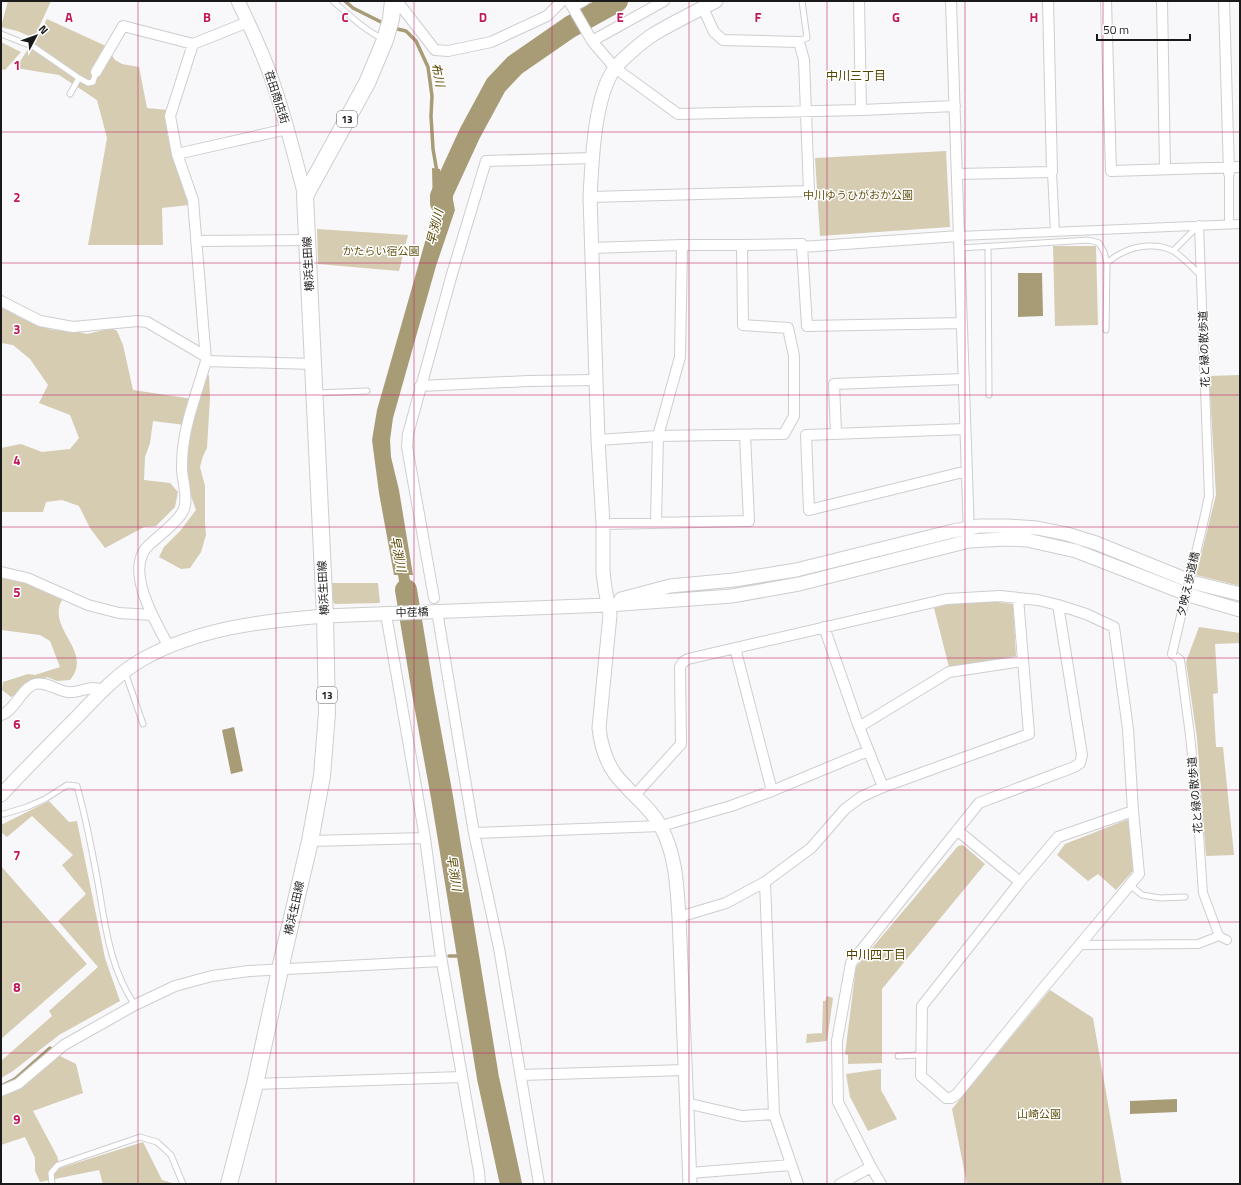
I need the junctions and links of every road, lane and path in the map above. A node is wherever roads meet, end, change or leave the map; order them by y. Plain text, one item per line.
1 (238, 1) edge
2 (333, 1) edge
3 (393, 1) edge
4 (397, 1) edge
5 (562, 1) edge
6 (664, 1) edge
7 (716, 1) edge
8 (802, 1) edge
9 (859, 1) edge
10 (952, 1) edge
11 (1048, 1) edge
12 (1106, 1) edge
13 (1162, 1) edge
14 (1224, 1) edge
15 (576, 4) edge
16 (703, 8) junction
17 (248, 22) junction
18 (1, 34) edge
19 (385, 40) junction
20 (592, 41) junction
21 (799, 42) junction
22 (193, 44) junction
23 (615, 68) junction
24 (96, 72) joint
25 (79, 78) junction
26 (70, 94) dead end
27 (955, 106) junction
28 (806, 110) junction
29 (861, 110) junction
30 (287, 129) junction
31 (177, 154) junction
32 (592, 158) junction
33 (1165, 170) junction
34 (1233, 170) edge
35 (1052, 172) junction
36 (957, 174) junction
37 (305, 196) junction
38 (590, 197) junction
39 (1229, 224) junction
40 (1240, 224) edge
41 (1199, 225) junction
42 (1055, 232) junction
43 (959, 236) junction
44 (307, 240) junction
45 (197, 241) junction
46 (682, 245) junction
47 (742, 245) junction
48 (988, 246) junction
49 (802, 247) junction
50 (591, 248) junction
51 (960, 248) junction
52 (1173, 251) junction
53 (1106, 263) junction
54 (1201, 276) junction
55 (1, 301) edge
56 (962, 323) junction
57 (1106, 330) dead end
58 (206, 358) junction
59 (313, 364) junction
60 (964, 379) junction
61 (596, 380) junction
62 (420, 386) junction
63 (367, 391) dead end
64 (315, 393) junction
65 (989, 395) dead end
66 (966, 429) junction
67 (836, 433) junction
68 (745, 435) junction
69 (658, 436) junction
70 (598, 440) junction
71 (967, 471) junction
72 (1205, 515) joint
73 (656, 522) junction
74 (603, 524) junction
75 (969, 527) junction
76 (969, 541) junction
77 (1, 572) edge
78 (1240, 594) edge
79 (434, 598) dead end
80 (1018, 598) junction
81 (608, 605) junction
82 (1058, 605) junction
83 (1240, 610) edge
84 (437, 611) junction
85 (152, 615) junction
86 (325, 616) junction
87 (387, 616) junction
88 (824, 627) junction
89 (169, 647) junction
90 (735, 648) junction
91 (1172, 654) joint
92 (1023, 661) junction
93 (125, 671) junction
94 (105, 690) junction
95 (1, 715) edge
96 (143, 724) dead end
97 (859, 727) junction
98 (868, 751) junction
99 (883, 787) junction
100 (772, 791) junction
101 (1, 795) edge
102 (635, 795) junction
103 (1133, 811) junction
104 (1, 814) edge
105 (661, 826) junction
106 (956, 830) junction
107 (474, 833) junction
108 (425, 838) junction
109 (310, 841) junction
110 (765, 882) junction
111 (1020, 882) junction
112 (1130, 885) junction
113 (1185, 897) dead end
114 (679, 917) junction
115 (1219, 936) junction
116 (1227, 940) dead end
117 (1080, 946) junction
118 (442, 961) junction
119 (280, 969) junction
120 (135, 1005) junction
121 (920, 1055) junction
122 (898, 1056) dead end
123 (685, 1070) junction
124 (521, 1075) junction
125 (462, 1077) junction
126 (255, 1084) junction
127 (1, 1091) edge
128 (686, 1102) junction
129 (774, 1114) junction
130 (791, 1165) junction
131 (870, 1167) junction
132 (690, 1178) edge
133 (52, 1184) edge
134 (183, 1184) edge
135 (229, 1184) edge
136 (480, 1184) edge
137 (539, 1184) edge
138 (798, 1184) edge
139 (840, 1184) edge
140 (881, 1184) edge

1 - 17 street, 荏田商店街
2 - 19 lane
3 - 19 main road, 13
4 - 5 street
6 - 20 street
7 - 16 street
8 - 21 lane
9 - 29 street
10 - 27 street
11 - 35 street
12 - 33 street
13 - 33 street
14 - 34 street
15 - 20 street
16 - 21 street
16 - 23 street
17 - 22 street
17 - 30 street, 荏田商店街
18 - 25 lane
19 - 37 main road, 13
20 - 23 street
21 - 28 street
22 - 24 street
22 - 31 street
23 - 28 street
23 - 32 street
24 - 25 lane
25 - 26 lane
27 - 29 street
27 - 36 street
28 - 29 street
28 - 38 street
30 - 31 street
30 - 37 street, 荏田商店街
31 - 45 street
32 - 38 street
32 - 62 street
33 - 34 street
34 - 39 street
35 - 36 street
35 - 42 street
36 - 43 street
37 - 44 main road, 横浜生田線 / 13
38 - 50 street
39 - 40 street
39 - 41 street
41 - 42 street
41 - 52 lane
41 - 54 street, 花と緑の散歩道
42 - 43 street
43 - 49 street
43 - 51 street
44 - 45 street
44 - 59 main road, 横浜生田線 / 13
45 - 58 street
46 - 47 street
46 - 50 street
46 - 69 street
47 - 49 street
47 - 68 street
48 - 51 lane
48 - 53 lane
48 - 65 lane
49 - 56 street
50 - 61 street
51 - 56 street
52 - 53 lane
52 - 54 lane
53 - 57 lane
54 - 72 street, 花と緑の散歩道
55 - 58 street
56 - 60 street
58 - 59 street
58 - 85 street
59 - 64 main road, 横浜生田線 / 13
60 - 66 street
60 - 67 street
61 - 62 street
61 - 70 street
62 - 79 street
63 - 64 lane
64 - 86 main road, 横浜生田線 / 13
66 - 67 street
66 - 71 street
67 - 71 street
68 - 69 street
68 - 73 street
69 - 70 street
69 - 73 street
70 - 74 street
71 - 75 street
72 - 91 street, 夕映え歩道橋, bridge
73 - 74 street
74 - 81 street
75 - 76 street
75 - 78 street
75 - 81 street
76 - 81 street, 中荏橋
76 - 83 street, 中荏橋
77 - 85 street
80 - 82 street
80 - 88 street
80 - 92 street
81 - 84 street, 中荏橋
81 - 102 street
82 - 103 street
82 - 106 street
84 - 87 street, 中荏橋
84 - 107 street
85 - 89 street
86 - 87 street, 中荏橋
86 - 89 street, 中荏橋
86 - 109 main road, 横浜生田線 / 13
87 - 108 street
88 - 90 street
88 - 97 street
89 - 93 street, 中荏橋
90 - 100 street
90 - 102 street
91 - 115 street, 花と緑の散歩道
92 - 97 street
92 - 99 street
93 - 94 street, 中荏橋
93 - 96 lane
94 - 95 street
94 - 101 street, 中荏橋
97 - 98 street
98 - 99 street
98 - 100 street
99 - 110 street
100 - 105 street
102 - 105 street
103 - 111 street
103 - 112 street
104 - 120 lane
105 - 107 street
105 - 114 street
106 - 111 street
106 - 131 street
107 - 124 street
108 - 109 street
108 - 118 street
109 - 119 main road, 横浜生田線 / 13
110 - 114 street
110 - 129 street
111 - 121 street
112 - 113 lane
112 - 117 street
114 - 123 street
115 - 116 street
115 - 117 street
117 - 121 street
118 - 119 street
118 - 125 street
119 - 120 street
119 - 126 main road, 横浜生田線 / 13
120 - 127 street
121 - 122 lane
123 - 124 street
123 - 128 street
124 - 137 street
125 - 126 street
125 - 136 street
126 - 135 main road, 横浜生田線 / 13
128 - 129 street
128 - 132 street
129 - 130 street
130 - 132 street
130 - 138 street
131 - 139 street
131 - 140 street
133 - 134 lane

